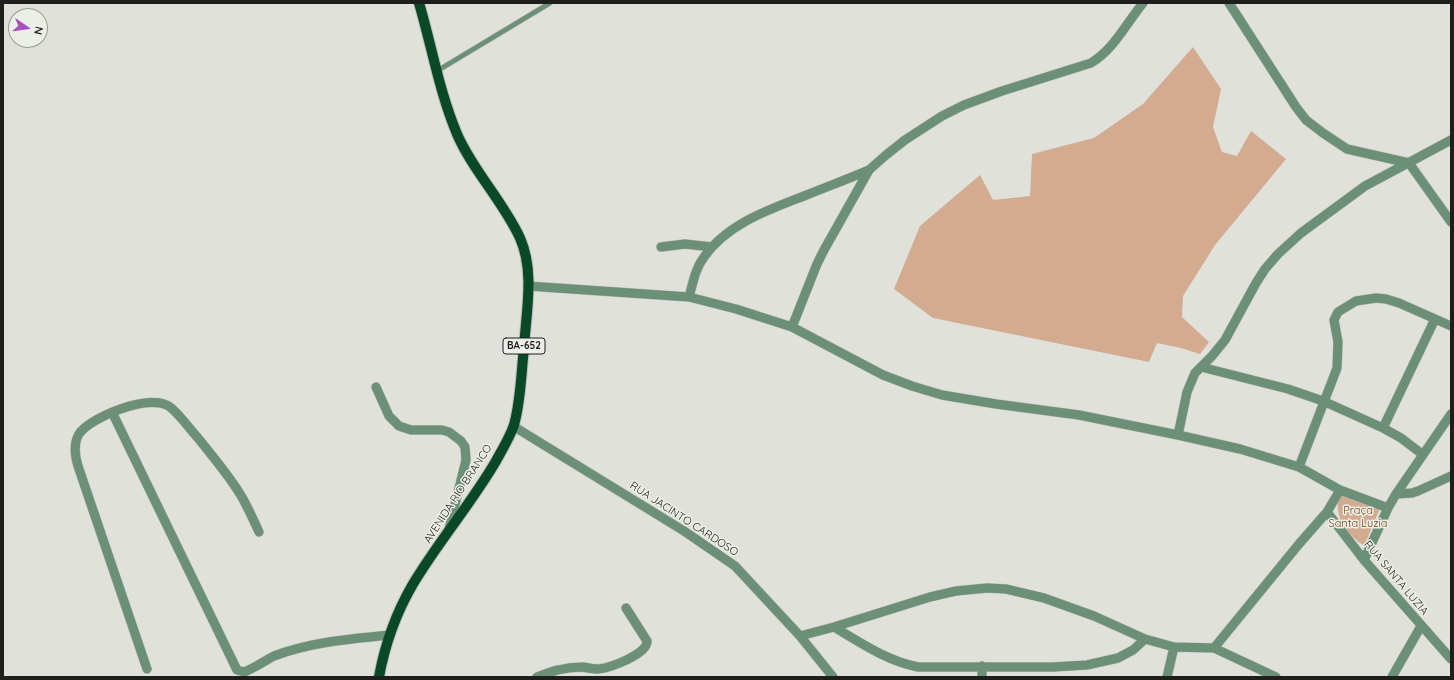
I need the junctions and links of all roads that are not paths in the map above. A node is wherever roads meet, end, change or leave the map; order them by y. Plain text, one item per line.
1 (419, 3) edge
2 (550, 3) edge
3 (1143, 3) edge
4 (1229, 3) edge
5 (436, 72) junction
6 (1451, 140) edge
7 (1409, 163) junction
8 (869, 170) junction
9 (1451, 222) edge
10 (661, 247) dead end
11 (712, 247) junction
12 (528, 286) junction
13 (689, 297) junction
14 (1435, 319) junction
15 (1451, 326) edge
16 (792, 327) junction
17 (1201, 366) junction
18 (376, 387) dead end
19 (1323, 401) junction
20 (112, 412) junction
21 (1451, 414) edge
22 (513, 426) junction
23 (1383, 428) junction
24 (1178, 435) junction
25 (1422, 454) junction
26 (1299, 467) junction
27 (1451, 476) edge
28 (1340, 490) junction
29 (1396, 494) junction
30 (1388, 508) junction
31 (1327, 512) junction
32 (259, 532) dead end
33 (448, 533) junction
34 (1364, 560) junction
35 (626, 608) dead end
36 (1421, 626) junction
37 (834, 627) junction
38 (390, 635) junction
39 (800, 636) junction
40 (1145, 639) junction
41 (1174, 647) junction
42 (1214, 648) junction
43 (1451, 659) edge
44 (982, 666) junction
45 (1053, 667) junction
46 (147, 668) dead end
47 (379, 677) edge
48 (537, 677) edge
49 (833, 677) edge
50 (982, 677) edge
51 (1053, 677) edge
52 (1167, 677) edge
53 (1276, 677) edge
54 (1392, 677) edge

1 - 5 main road, AVENIDA RIO BRANCO / BA-652
2 - 5 lane
3 - 8 street
4 - 7 street
5 - 12 main road, AVENIDA RIO BRANCO / BA-652
6 - 7 street
7 - 9 street
7 - 17 street
8 - 11 street
8 - 16 street
10 - 11 street
11 - 13 street
12 - 13 street
12 - 22 main road, AVENIDA RIO BRANCO / BA-652
13 - 16 street
14 - 15 street
14 - 19 street
14 - 23 street
16 - 24 street
17 - 19 street
17 - 24 street
18 - 33 street
19 - 23 street
19 - 26 street
20 - 32 street
20 - 38 street
20 - 46 street
21 - 25 street
22 - 33 main road, AVENIDA RIO BRANCO / BA-652
22 - 39 street, RUA JACINTO CARDOSO
23 - 25 street
24 - 26 street
25 - 29 street
26 - 28 street
27 - 29 street
28 - 30 street
28 - 31 street
29 - 30 street
30 - 34 street
31 - 34 street, RUA SANTA LUZIA
31 - 42 street
33 - 38 main road, AVENIDA RIO BRANCO / BA-652
34 - 36 street, RUA SANTA LUZIA
35 - 48 street
36 - 43 street, RUA SANTA LUZIA
36 - 54 street
37 - 39 street
37 - 40 street
37 - 44 street
38 - 47 main road, AVENIDA RIO BRANCO / BA-652
39 - 49 street, RUA JACINTO CARDOSO
40 - 41 street
40 - 45 street
41 - 42 street
41 - 52 street
42 - 53 street
44 - 45 street
44 - 50 street
45 - 51 street

